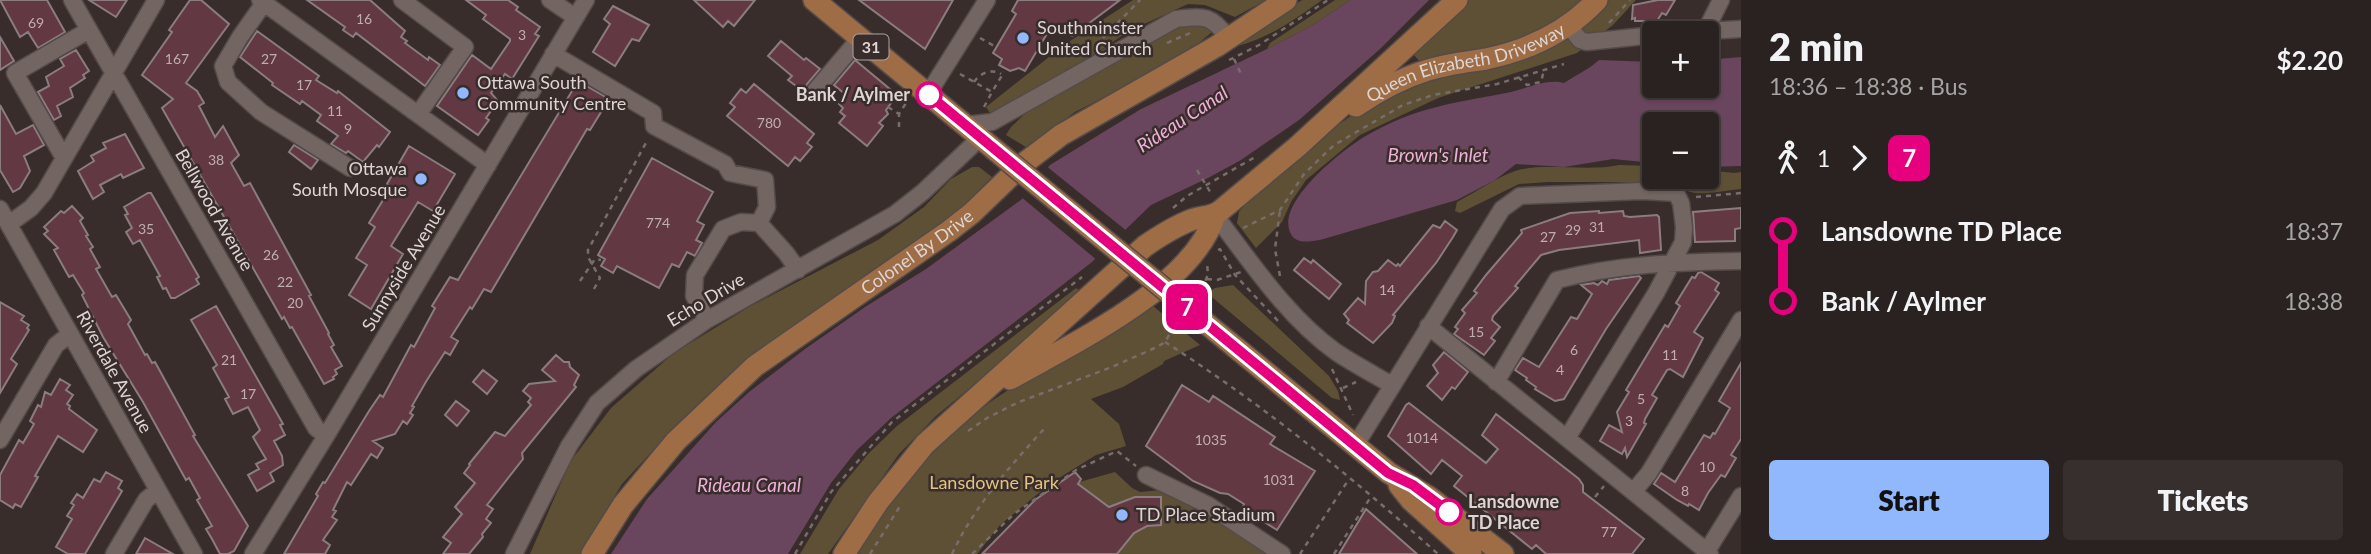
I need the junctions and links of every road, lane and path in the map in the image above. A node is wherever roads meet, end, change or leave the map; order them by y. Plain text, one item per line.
1 (72, 0) edge
2 (156, 0) edge
3 (402, 0) edge
4 (550, 0) edge
5 (586, 0) edge
6 (814, 0) edge
7 (987, 0) edge
8 (1140, 0) edge
9 (1286, 0) edge
10 (1457, 0) edge
11 (1597, 0) edge
12 (1630, 0) edge
13 (1721, 0) edge
14 (262, 2) edge
15 (575, 17) junction
16 (1710, 21) edge
17 (1608, 24) dead end
18 (1569, 26) junction
19 (1741, 29) edge
20 (89, 30) junction
21 (1719, 30) edge
22 (977, 36) dead end
23 (1642, 36) edge
24 (860, 37) junction
25 (996, 47) dead end
26 (1094, 47) dead end
27 (1231, 48) junction
28 (553, 54) junction
29 (1564, 64) dead end
30 (1544, 70) junction
31 (956, 72) dead end
32 (114, 73) junction
33 (1241, 74) dead end
34 (1518, 77) junction
35 (974, 82) junction
36 (815, 90) dead end
37 (992, 92) junction
38 (918, 97) junction
39 (888, 107) dead end
40 (419, 113) junction
41 (899, 114) junction
42 (985, 115) dead end
43 (654, 126) junction
44 (899, 127) dead end
45 (972, 132) junction
46 (1297, 147) junction
47 (64, 158) junction
48 (488, 164) junction
49 (350, 168) dead end
50 (1197, 170) dead end
51 (1206, 185) dead end
52 (1675, 193) junction
53 (1741, 193) edge
54 (0, 209) edge
55 (1280, 210) junction
56 (1214, 215) junction
57 (760, 223) junction
58 (9, 224) junction
59 (1240, 229) dead end
60 (1220, 249) dead end
61 (601, 260) dead end
62 (1741, 261) edge
63 (592, 262) junction
64 (1673, 263) junction
65 (1253, 266) junction
66 (798, 270) junction
67 (1207, 279) junction
68 (580, 281) dead end
69 (594, 289) dead end
70 (1202, 290) dead end
71 (1280, 297) junction
72 (706, 320) junction
73 (1741, 320) edge
74 (1428, 326) junction
75 (1172, 330) dead end
76 (70, 334) junction
77 (1165, 342) junction
78 (1359, 380) dead end
79 (1496, 382) junction
80 (1392, 385) junction
81 (1343, 388) dead end
82 (977, 398) junction
83 (1044, 429) dead end
84 (967, 431) dead end
85 (326, 436) junction
86 (1567, 438) junction
87 (0, 440) edge
88 (1355, 446) junction
89 (1388, 473) junction
90 (1146, 475) joint
91 (1349, 479) junction
92 (158, 490) junction
93 (1633, 492) junction
94 (907, 495) dead end
95 (1372, 495) junction
96 (1741, 496) edge
97 (1708, 553) edge
98 (114, 554) edge
99 (194, 554) edge
100 (253, 554) edge
101 (514, 554) edge
102 (592, 554) edge
103 (844, 554) edge
104 (870, 554) edge
105 (952, 554) edge
106 (972, 554) edge
107 (1282, 554) edge
108 (1300, 554) edge
109 (1334, 554) edge
110 (1438, 554) edge
111 (1471, 554) edge
112 (1503, 554) edge

1 - 20 street, Bellwood Avenue
2 - 32 street
3 - 40 street
4 - 15 street
5 - 15 street, Sunnyside Avenue
6 - 24 main road, 31
7 - 38 street
8 - 26 path
9 - 27 main road, Colonel By Drive
10 - 46 main road, Queen Elizabeth Driveway
11 - 18 main road, Queen Elizabeth Driveway
12 - 17 path
13 - 16 street
14 - 40 street
14 - 49 street
15 - 28 street, Sunnyside Avenue
18 - 23 street
18 - 46 main road, Queen Elizabeth Driveway
19 - 21 street
20 - 32 street, Bellwood Avenue
20 - 47 street
22 - 25 path
24 - 36 street
24 - 38 main road, 31
27 - 33 path
27 - 45 street
27 - 102 main road, Colonel By Drive
28 - 43 street
28 - 48 street, Sunnyside Avenue
29 - 30 path
30 - 34 path
30 - 34 path
31 - 35 path
32 - 47 street
32 - 85 street, Bellwood Avenue
34 - 55 path
35 - 37 path
35 - 37 path
37 - 42 path
38 - 41 path
38 - 45 main road, 31
39 - 41 path
40 - 48 street
41 - 44 path
43 - 57 street
43 - 63 path
45 - 66 street, Echo Drive
45 - 88 main road, 31, bridge
46 - 56 main road, Queen Elizabeth Driveway
47 - 58 street
48 - 85 street, Sunnyside Avenue
50 - 51 path
52 - 53 path
52 - 64 street
52 - 74 street
54 - 58 street, Riverdale Avenue
55 - 59 path
55 - 71 path
56 - 65 street
56 - 82 main road, Queen Elizabeth Driveway
56 - 82 main road, Queen Elizabeth Driveway
57 - 66 street
57 - 72 street
58 - 76 street, Riverdale Avenue
60 - 67 path
61 - 63 path
62 - 64 street
63 - 68 path
63 - 69 path
64 - 79 street
64 - 86 street
65 - 67 path
65 - 71 street
66 - 72 street, Echo Drive
67 - 70 path
71 - 80 street
72 - 101 street, Echo Drive
73 - 93 street
74 - 79 street
74 - 80 street
75 - 77 path
76 - 87 street
76 - 92 street, Riverdale Avenue
77 - 84 path
77 - 91 path
78 - 81 path
79 - 86 street
80 - 88 street
82 - 103 main road, Queen Elizabeth Driveway
83 - 105 path
85 - 100 street, Sunnyside Avenue
86 - 93 street
88 - 89 main road, 31
89 - 111 main road, 31
89 - 112 main road, 31
90 - 106 path
90 - 107 street
91 - 95 path
91 - 108 path
92 - 98 street
92 - 99 street, Riverdale Avenue
93 - 97 street
94 - 104 path
95 - 109 path
95 - 110 path
96 - 97 street

